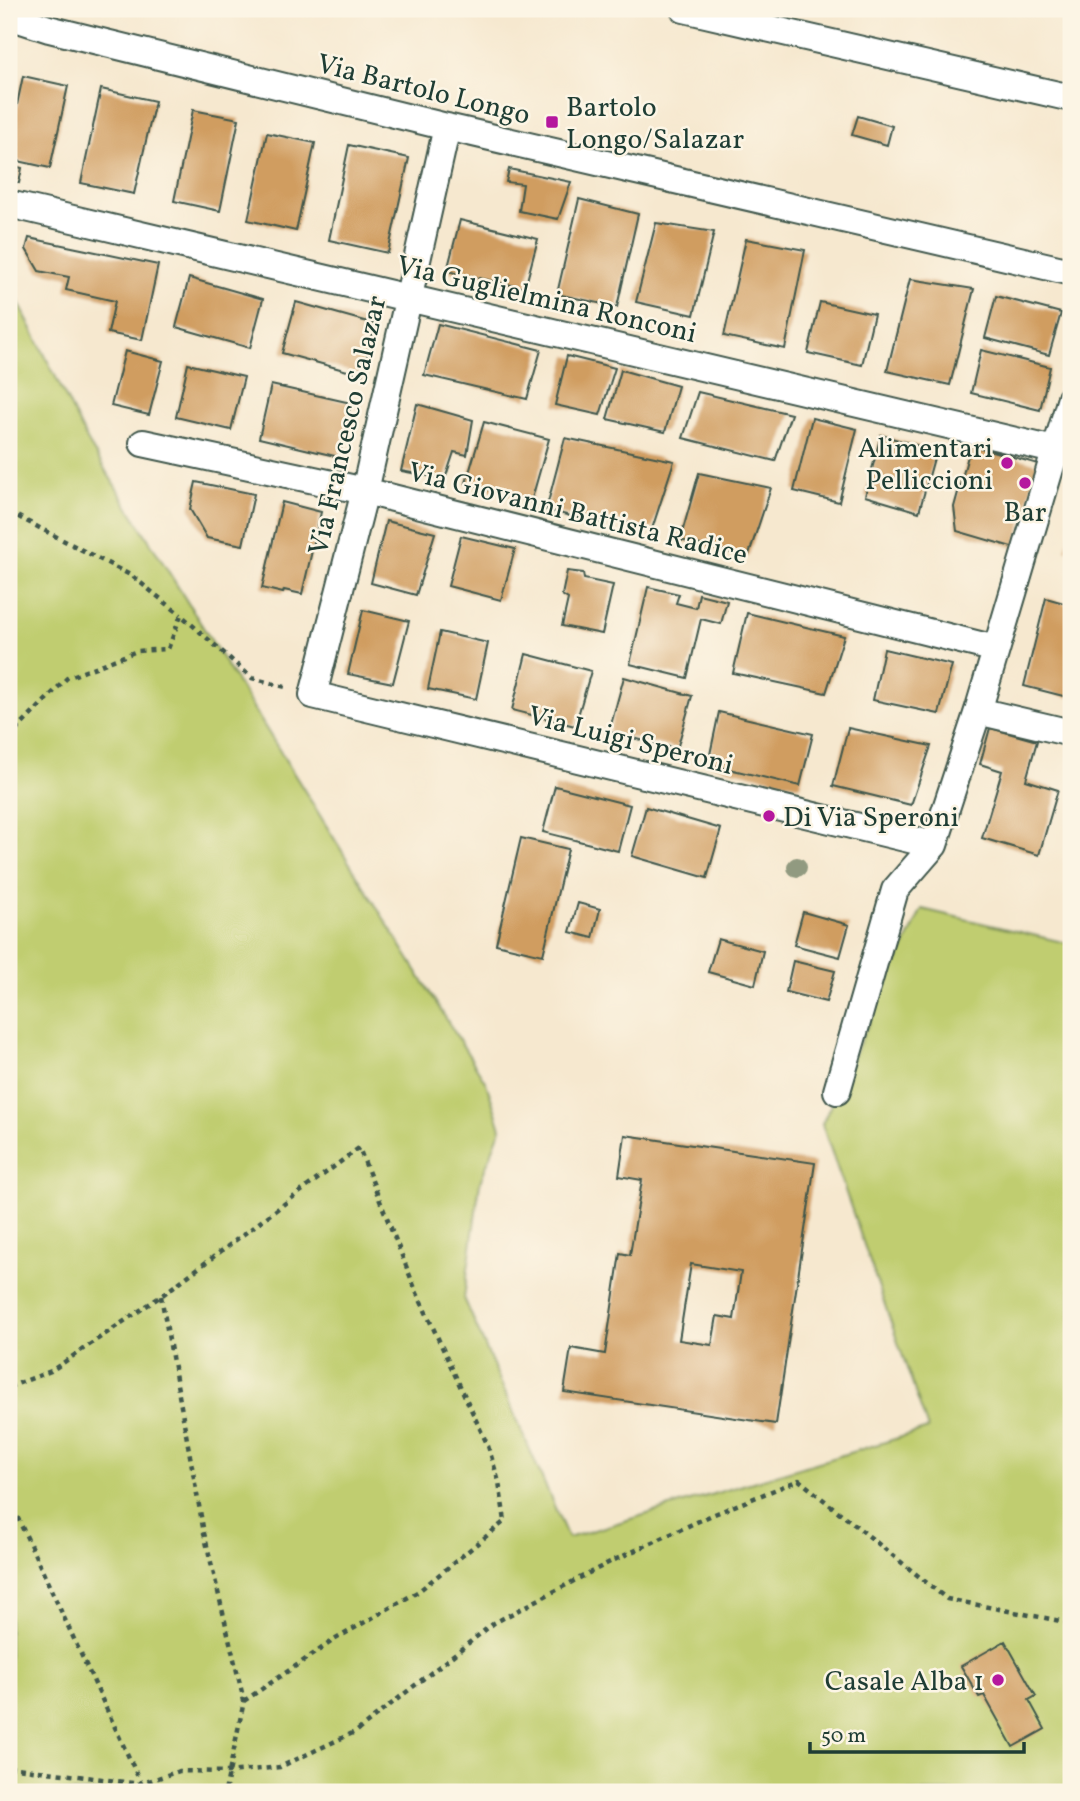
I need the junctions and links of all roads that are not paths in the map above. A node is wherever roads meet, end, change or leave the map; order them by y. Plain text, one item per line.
1 (684, 9) edge
2 (9, 16) edge
3 (1071, 99) edge
4 (447, 127) junction
5 (9, 204) edge
6 (1071, 272) edge
7 (408, 298) junction
8 (1071, 398) edge
9 (143, 443) dead end
10 (1063, 453) edge
11 (365, 491) junction
12 (996, 649) junction
13 (313, 695) joint
14 (978, 711) junction
15 (1071, 733) edge
16 (934, 845) junction
17 (837, 1091) dead end

1 - 3 street
2 - 4 street, Via Bartolo Longo
4 - 6 street, Via Bartolo Longo
4 - 7 street, Via Francesco Salazar
5 - 7 street, Via Guglielmina Ronconi
7 - 10 street, Via Guglielmina Ronconi
7 - 11 street, Via Francesco Salazar
8 - 10 street
9 - 11 street, Via Giovanni Battista Radice
10 - 12 street
11 - 12 street, Via Giovanni Battista Radice
11 - 13 street, Via Francesco Salazar
12 - 14 street
13 - 16 street, Via Luigi Speroni
14 - 15 street
14 - 16 street
16 - 17 street

